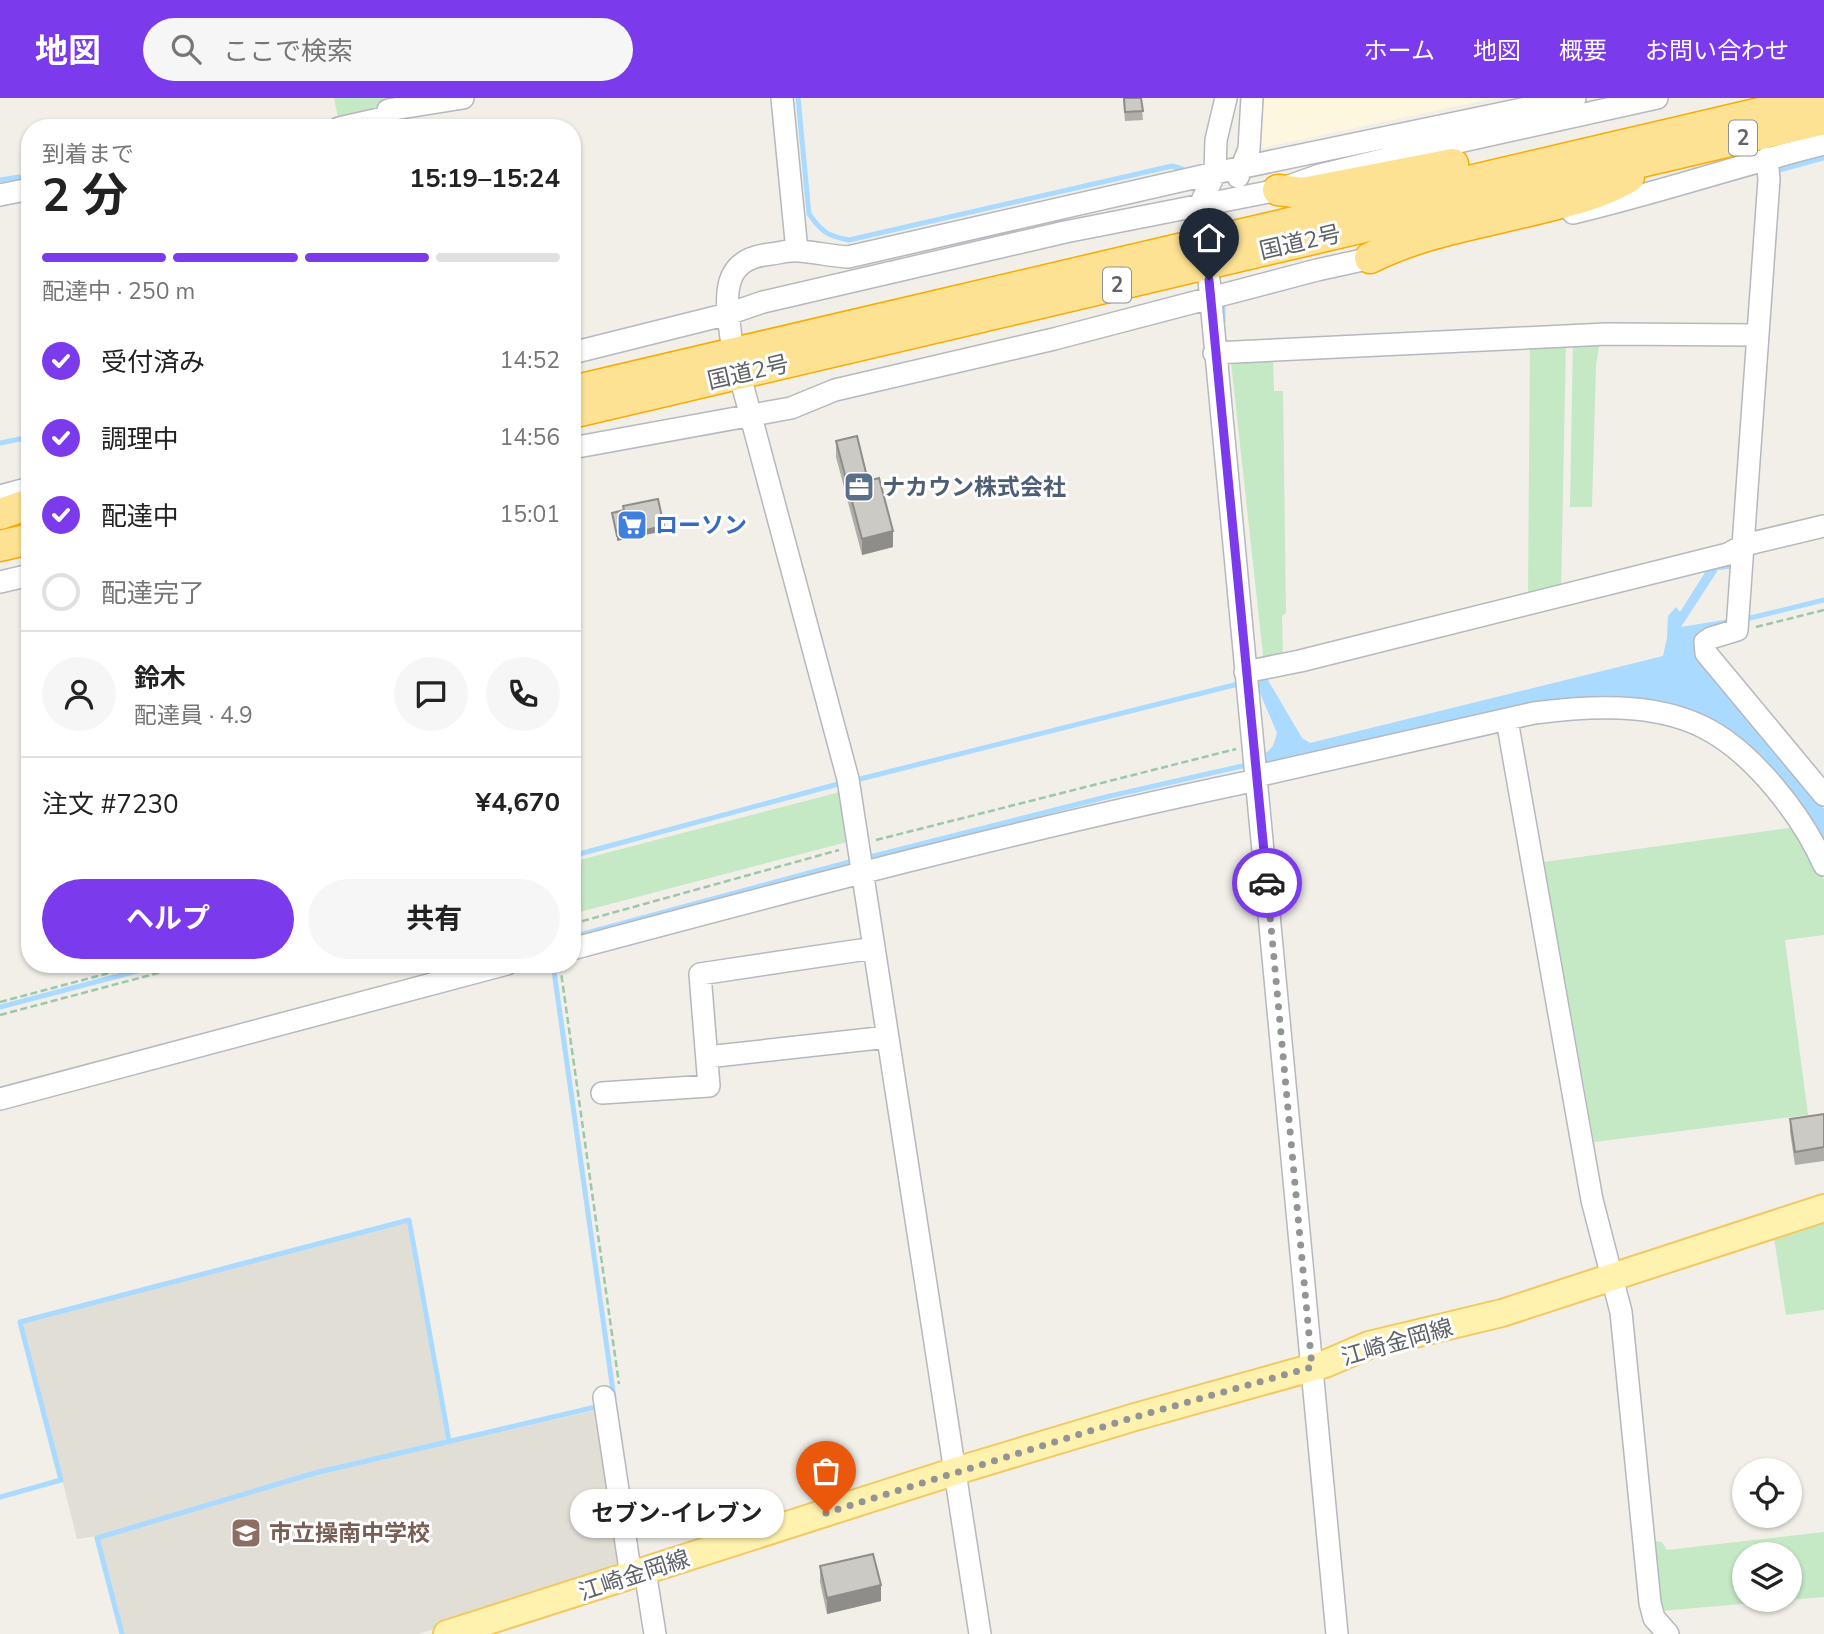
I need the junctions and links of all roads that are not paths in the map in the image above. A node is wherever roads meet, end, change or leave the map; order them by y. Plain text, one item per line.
1 (463, 98) edge
2 (782, 98) edge
3 (1226, 98) edge
4 (1252, 98) edge
5 (1575, 98) edge
6 (1657, 98) edge
7 (1824, 98) edge
8 (391, 112) edge
9 (1517, 112) edge
10 (368, 119) edge
11 (1824, 119) edge
12 (1625, 143) junction
13 (1824, 144) edge
14 (1662, 157) junction
15 (1767, 158) junction
16 (1249, 161) junction
17 (1215, 173) junction
18 (1278, 190) junction
19 (21, 191) edge
20 (0, 195) edge
21 (1200, 205) junction
22 (1203, 229) dead end
23 (797, 251) junction
24 (1370, 258) junction
25 (1210, 289) junction
26 (728, 314) junction
27 (1758, 335) junction
28 (731, 338) dead end
29 (581, 351) edge
30 (1221, 352) junction
31 (743, 387) dead end
32 (581, 389) edge
33 (581, 411) edge
34 (750, 416) junction
35 (581, 446) edge
36 (21, 490) edge
37 (0, 496) edge
38 (21, 508) edge
39 (0, 514) edge
40 (21, 519) edge
41 (0, 524) edge
42 (1824, 526) edge
43 (21, 541) edge
44 (1749, 544) junction
45 (0, 546) edge
46 (21, 562) edge
47 (0, 566) edge
48 (21, 577) edge
49 (0, 582) edge
50 (1253, 670) junction
51 (1507, 720) junction
52 (1259, 768) junction
53 (1824, 795) edge
54 (861, 858) junction
55 (1824, 865) edge
56 (581, 946) edge
57 (874, 948) junction
58 (469, 973) edge
59 (888, 1037) junction
60 (707, 1057) junction
61 (601, 1093) dead end
62 (0, 1099) edge
63 (1824, 1208) edge
64 (1611, 1278) junction
65 (1318, 1366) junction
66 (611, 1393) road end
67 (956, 1471) junction
68 (638, 1574) junction
69 (447, 1634) edge
70 (655, 1634) edge
71 (980, 1634) edge
72 (1337, 1634) edge
73 (1668, 1634) edge

1 - 8 street
2 - 23 street
3 - 17 street
4 - 16 street
5 - 9 street
6 - 9 street
7 - 12 highway, 国道2号 / 2
8 - 10 street
9 - 16 street
9 - 18 street
11 - 14 highway, 国道2号 / 2
12 - 18 highway
12 - 32 highway, 国道2号 / 2
13 - 15 street
14 - 24 highway
14 - 33 highway, 国道2号 / 2
15 - 24 street
15 - 27 street
16 - 17 street
16 - 18 street
16 - 21 street
17 - 21 street
17 - 23 street
18 - 21 street
19 - 20 street
21 - 22 street
21 - 26 street
23 - 26 street
24 - 25 street
25 - 30 street
25 - 34 street
26 - 28 street
26 - 29 street
27 - 30 street
27 - 44 street
30 - 50 street
31 - 34 street
34 - 35 street
34 - 54 street
36 - 37 street
38 - 39 highway
40 - 41 highway
42 - 44 street
43 - 45 highway
44 - 50 street
44 - 53 street
46 - 47 highway
48 - 49 street
50 - 52 street
51 - 52 street
51 - 55 street
51 - 64 street
52 - 54 street
52 - 65 street
54 - 56 street
54 - 57 street
57 - 59 street
57 - 60 street
58 - 62 street
59 - 60 street
59 - 67 street
60 - 61 street
63 - 64 main road, 江崎金岡線
64 - 65 main road, 江崎金岡線
64 - 73 street
65 - 67 main road, 江崎金岡線
65 - 72 street
66 - 68 street
67 - 68 main road, 江崎金岡線
67 - 71 street
68 - 69 main road, 江崎金岡線
68 - 70 street

